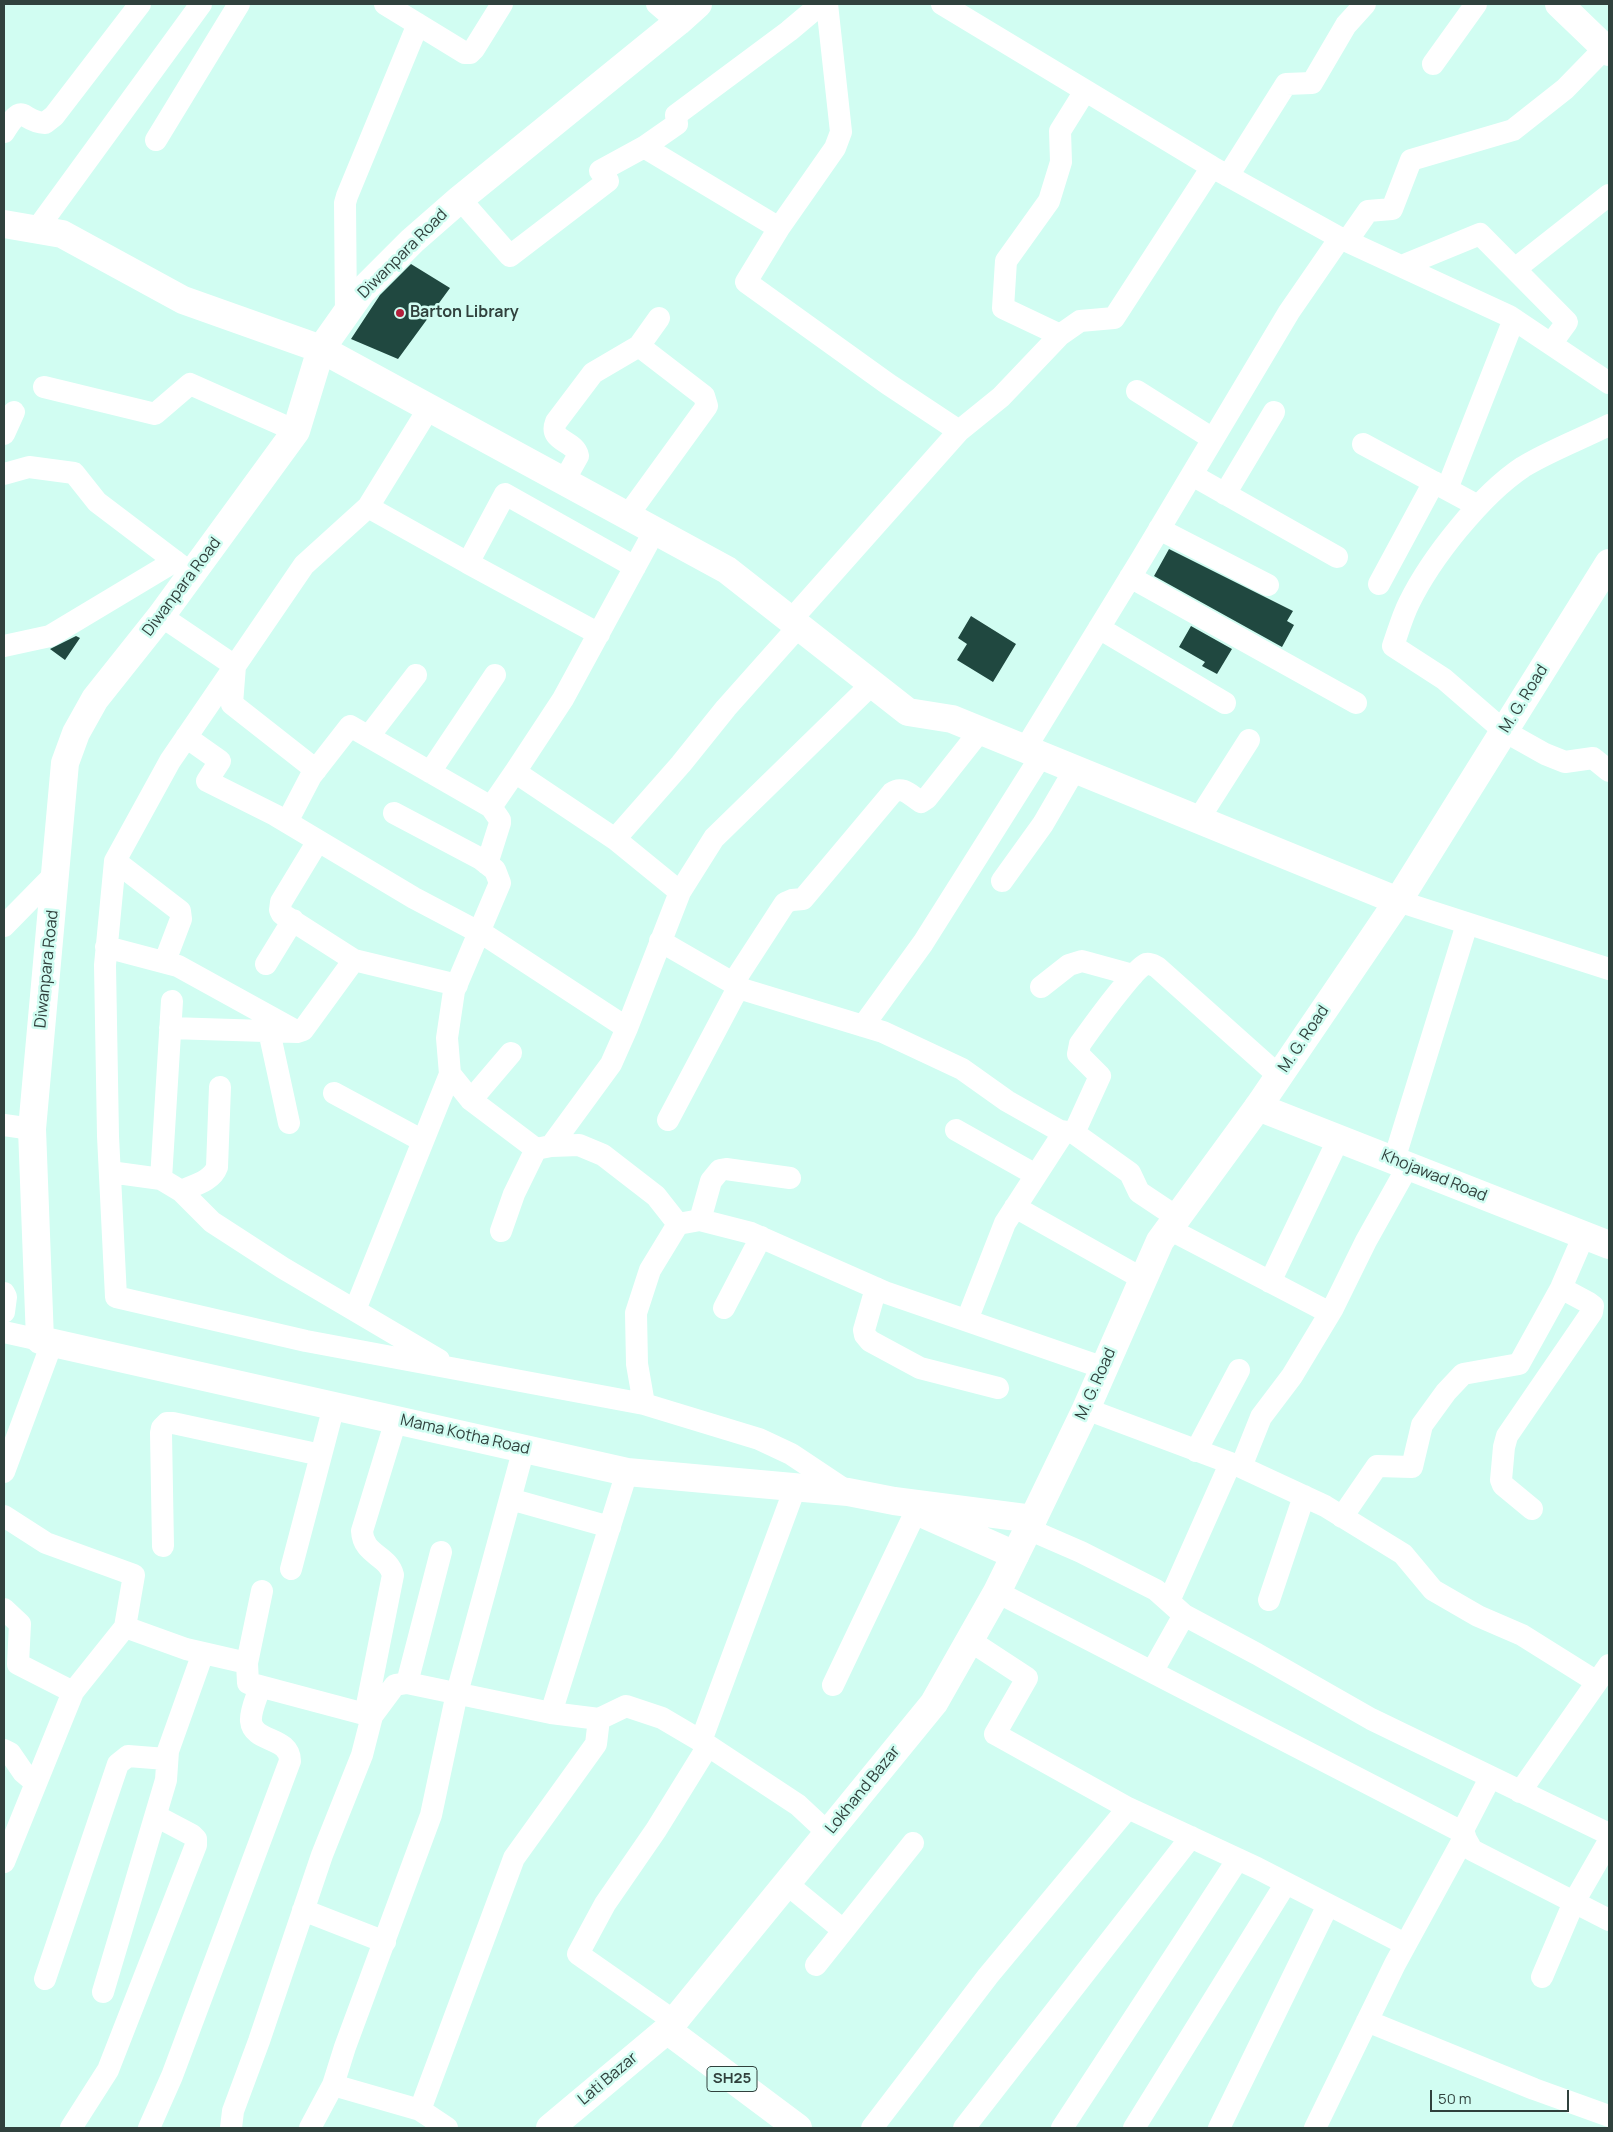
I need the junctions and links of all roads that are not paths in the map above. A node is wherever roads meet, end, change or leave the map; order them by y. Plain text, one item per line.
1 (140, 4) edge
2 (201, 4) edge
3 (240, 4) edge
4 (385, 4) edge
5 (502, 4) edge
6 (657, 4) edge
7 (698, 4) edge
8 (821, 4) edge
9 (826, 4) edge
10 (942, 4) edge
11 (1365, 4) edge
12 (1476, 4) edge
13 (1559, 4) edge
14 (413, 15) edge
15 (678, 22) junction
16 (1607, 50) edge
17 (1433, 64) dead end
18 (1085, 91) junction
19 (4, 132) edge
20 (156, 140) dead end
21 (644, 147) junction
22 (1220, 172) junction
23 (1609, 195) edge
24 (460, 199) junction
25 (4, 224) edge
26 (778, 228) junction
27 (37, 230) junction
28 (1343, 240) junction
29 (1402, 266) junction
30 (1515, 269) junction
31 (346, 315) junction
32 (659, 318) dead end
33 (1514, 319) junction
34 (1060, 335) junction
35 (1551, 344) junction
36 (639, 346) junction
37 (321, 349) junction
38 (1609, 383) edge
39 (44, 387) dead end
40 (1137, 390) dead end
41 (429, 408) junction
42 (14, 412) dead end
43 (1274, 412) dead end
44 (1609, 425) edge
45 (296, 431) junction
46 (959, 432) junction
47 (4, 434) edge
48 (1213, 439) junction
49 (1363, 444) dead end
50 (4, 474) edge
51 (1192, 475) junction
52 (564, 481) junction
53 (1441, 486) junction
54 (1225, 494) junction
55 (1478, 506) junction
56 (368, 507) junction
57 (628, 515) junction
58 (655, 530) junction
59 (1159, 530) junction
60 (1337, 557) dead end
61 (468, 563) junction
62 (1609, 563) edge
63 (635, 567) junction
64 (183, 568) junction
65 (1130, 577) junction
66 (1268, 584) dead end
67 (1379, 584) dead end
68 (161, 616) junction
69 (795, 623) junction
70 (1099, 628) junction
71 (598, 634) junction
72 (4, 646) edge
73 (235, 666) junction
74 (416, 675) dead end
75 (495, 676) dead end
76 (872, 684) junction
77 (1225, 703) dead end
78 (1356, 703) dead end
79 (980, 731) junction
80 (1504, 731) junction
81 (369, 736) junction
82 (186, 738) junction
83 (1250, 740) dead end
84 (1033, 752) junction
85 (1075, 769) junction
86 (316, 770) junction
87 (1609, 771) edge
88 (430, 772) junction
89 (515, 772) junction
90 (491, 807) junction
91 (394, 813) dead end
92 (1198, 820) junction
93 (287, 822) junction
94 (615, 838) junction
95 (318, 841) junction
96 (114, 861) junction
97 (487, 864) junction
98 (56, 873) junction
99 (1002, 881) dead end
100 (680, 892) junction
101 (1398, 901) junction
102 (293, 920) junction
103 (1468, 924) junction
104 (4, 926) edge
105 (480, 933) junction
106 (660, 942) junction
107 (106, 947) junction
108 (354, 960) junction
109 (165, 961) junction
110 (266, 964) dead end
111 (1609, 969) edge
112 (1133, 975) junction
113 (736, 984) junction
114 (457, 985) junction
115 (1041, 987) dead end
116 (172, 1001) dead end
117 (863, 1026) junction
118 (170, 1028) junction
119 (627, 1028) junction
120 (268, 1031) junction
121 (297, 1032) junction
122 (511, 1053) dead end
123 (450, 1074) junction
124 (1279, 1076) junction
125 (220, 1087) dead end
126 (334, 1093) dead end
127 (471, 1100) junction
128 (1258, 1107) junction
129 (668, 1120) dead end
130 (289, 1123) dead end
131 (4, 1125) edge
132 (32, 1128) junction
133 (956, 1130) dead end
134 (1069, 1132) junction
135 (1339, 1138) junction
136 (423, 1141) junction
137 (543, 1148) junction
138 (1401, 1163) junction
139 (110, 1172) junction
140 (1036, 1175) junction
141 (790, 1178) dead end
142 (161, 1179) junction
143 (181, 1191) junction
144 (1015, 1207) junction
145 (689, 1222) junction
146 (1174, 1224) junction
147 (501, 1231) dead end
148 (1584, 1235) junction
149 (761, 1237) junction
150 (1609, 1244) edge
151 (1609, 1249) edge
152 (1144, 1279) junction
153 (1270, 1282) junction
154 (876, 1288) junction
155 (1561, 1288) junction
156 (4, 1293) edge
157 (724, 1308) dead end
158 (354, 1310) junction
159 (4, 1312) edge
160 (1330, 1313) junction
161 (967, 1320) junction
162 (4, 1332) edge
163 (46, 1341) junction
164 (452, 1368) junction
165 (1104, 1368) junction
166 (1239, 1370) dead end
167 (998, 1388) dead end
168 (644, 1404) junction
169 (334, 1406) junction
170 (1086, 1409) junction
171 (396, 1420) junction
172 (524, 1448) junction
173 (1196, 1451) junction
174 (321, 1455) junction
175 (1236, 1465) junction
176 (4, 1472) edge
177 (627, 1472) junction
178 (795, 1488) junction
179 (848, 1492) junction
180 (1304, 1496) junction
181 (510, 1499) junction
182 (905, 1506) junction
183 (1532, 1510) dead end
184 (4, 1516) edge
185 (1342, 1517) junction
186 (1031, 1524) junction
187 (610, 1527) junction
188 (163, 1546) dead end
189 (441, 1552) dead end
190 (1015, 1555) junction
191 (291, 1569) dead end
192 (262, 1591) dead end
193 (997, 1592) junction
194 (1269, 1600) dead end
195 (1176, 1608) junction
196 (5, 1613) edge
197 (125, 1627) junction
198 (969, 1640) junction
199 (203, 1652) junction
200 (247, 1663) junction
201 (1152, 1672) junction
202 (1603, 1673) edge
203 (407, 1682) junction
204 (833, 1685) dead end
205 (260, 1687) junction
206 (73, 1692) junction
207 (457, 1693) junction
208 (551, 1712) junction
209 (369, 1715) junction
210 (599, 1719) junction
211 (704, 1744) junction
212 (4, 1750) edge
213 (166, 1759) junction
214 (1490, 1778) junction
215 (36, 1783) junction
216 (1520, 1792) junction
217 (1128, 1808) junction
218 (156, 1816) junction
219 (828, 1833) junction
220 (1463, 1834) junction
221 (1609, 1834) edge
222 (1191, 1838) junction
223 (1609, 1842) edge
224 (913, 1843) dead end
225 (1238, 1859) junction
226 (4, 1862) edge
227 (1286, 1883) junction
228 (786, 1884) junction
229 (1574, 1902) junction
230 (1328, 1905) junction
231 (303, 1910) junction
232 (1609, 1920) edge
233 (843, 1930) junction
234 (385, 1942) junction
235 (1406, 1944) junction
236 (816, 1964) dead end
237 (1542, 1977) dead end
238 (45, 1979) dead end
239 (103, 1992) dead end
240 (1367, 2021) junction
241 (671, 2025) junction
242 (333, 2085) junction
243 (420, 2110) junction
244 (1609, 2116) edge
245 (71, 2128) edge
246 (149, 2128) edge
247 (231, 2128) edge
248 (310, 2128) edge
249 (447, 2128) edge
250 (550, 2128) edge
251 (798, 2128) edge
252 (872, 2128) edge
253 (964, 2128) edge
254 (1062, 2128) edge
255 (1134, 2128) edge
256 (1219, 2128) edge
257 (1315, 2128) edge

1 - 19 street
2 - 27 street
3 - 20 street
4 - 14 street
5 - 14 street
6 - 15 street
7 - 15 street, Diwanpara Road
8 - 21 street
9 - 26 street
10 - 18 street
11 - 22 street
12 - 17 street
13 - 16 street
14 - 31 street
15 - 24 street, Diwanpara Road
16 - 28 street
18 - 22 street
18 - 34 street
21 - 24 street
21 - 26 street
22 - 28 street
22 - 34 street
23 - 30 street
24 - 31 street, Diwanpara Road
25 - 27 street
26 - 46 street
27 - 37 street
28 - 29 street
28 - 48 street
29 - 30 street
29 - 33 street
30 - 35 street
31 - 37 street, Diwanpara Road
32 - 36 street
33 - 35 street
33 - 53 street
34 - 46 street
35 - 38 street
36 - 52 street
36 - 57 street
37 - 41 street
37 - 45 street, Diwanpara Road
39 - 45 street
40 - 48 street
41 - 52 street
41 - 56 street
42 - 47 street
43 - 54 street
44 - 55 street
45 - 64 street, Diwanpara Road
46 - 69 street
48 - 51 street
49 - 53 street
50 - 64 street
51 - 54 street
51 - 59 street
52 - 57 street
53 - 55 street
53 - 67 street
54 - 60 street
55 - 80 street
56 - 61 street
56 - 73 street
57 - 58 street
58 - 63 street
58 - 69 street
59 - 65 street
59 - 66 street
61 - 63 street
61 - 71 street
62 - 80 street, M. G. Road
63 - 71 street
64 - 68 street, Diwanpara Road
64 - 72 street
65 - 70 street
65 - 78 street
68 - 73 street
68 - 98 street, Diwanpara Road
69 - 76 street
69 - 94 street
70 - 77 street
70 - 84 street
71 - 89 street
73 - 82 street
73 - 86 street
74 - 81 street
75 - 88 street
76 - 79 street
76 - 100 street
79 - 84 street
79 - 113 street
80 - 87 street
80 - 101 street, M. G. Road
81 - 86 street
81 - 88 street
82 - 93 street
82 - 96 street
83 - 92 street
84 - 85 street
84 - 117 street
85 - 92 street
85 - 99 street
86 - 93 street
88 - 90 street
89 - 90 street
89 - 94 street
90 - 97 street
91 - 97 street
92 - 101 street
93 - 95 street
94 - 100 street
95 - 102 street
95 - 105 street
96 - 107 street
96 - 109 street
97 - 105 street
98 - 104 street
98 - 132 street, Diwanpara Road
100 - 106 street
101 - 103 street
101 - 124 street, M. G. Road
102 - 108 street
102 - 110 street
103 - 111 street
103 - 138 street
105 - 114 street
105 - 119 street
106 - 113 street
106 - 119 street
107 - 109 street
107 - 139 street
108 - 114 street
108 - 121 street
109 - 121 street
112 - 115 street
112 - 124 street
112 - 134 street
113 - 117 street
113 - 129 street
114 - 123 street
116 - 118 street
117 - 134 street
118 - 120 street
118 - 142 street
119 - 137 street
120 - 121 street
120 - 130 street
122 - 127 street
123 - 127 street
123 - 136 street
124 - 128 street, M. G. Road
125 - 143 street
126 - 136 street
127 - 137 street
128 - 135 street, Khojawad Road
128 - 146 street, M. G. Road
131 - 132 street
132 - 163 street, Diwanpara Road
133 - 140 street
134 - 140 street
134 - 146 street
135 - 138 street, Khojawad Road
135 - 153 street
136 - 158 street
137 - 145 street
137 - 147 street
138 - 148 street, Khojawad Road
138 - 160 street
139 - 142 street
139 - 164 street
140 - 144 street
141 - 145 street
142 - 143 street
143 - 158 street
144 - 152 street
144 - 161 street
145 - 149 street
145 - 168 street
146 - 152 street, M. G. Road
146 - 153 street
148 - 150 street, Khojawad Road
148 - 151 street
148 - 155 street
149 - 154 street
149 - 157 street
152 - 165 street, M. G. Road
153 - 160 street
154 - 161 street
154 - 167 street
155 - 183 street
155 - 185 street
156 - 159 street
158 - 164 street
160 - 175 street
161 - 165 street
162 - 163 street
163 - 169 street, Mama Kotha Road
163 - 176 street
164 - 168 street
165 - 170 street, M. G. Road
166 - 173 street
168 - 179 street
169 - 171 street, Mama Kotha Road
169 - 174 street
170 - 173 street
170 - 186 street, M. G. Road
171 - 172 street, Mama Kotha Road
171 - 209 street
172 - 177 street, Mama Kotha Road
172 - 181 street
173 - 175 street
174 - 188 street
174 - 191 street
175 - 180 street
175 - 195 street
177 - 178 street, Mama Kotha Road
177 - 187 street
178 - 179 street, Mama Kotha Road
178 - 211 street
179 - 182 street, Mama Kotha Road
180 - 185 street
180 - 194 street
181 - 187 street
181 - 207 street
182 - 186 street, Mama Kotha Road
182 - 190 street, Mama Kotha Road
182 - 204 street
184 - 197 street
185 - 202 street
186 - 190 street, Lokhand Bazar
186 - 195 street
187 - 208 street
189 - 203 street
190 - 193 street, Lokhand Bazar
192 - 200 street
193 - 198 street, Lokhand Bazar
193 - 201 street
195 - 201 street
195 - 214 street
196 - 206 street
197 - 199 street
197 - 206 street
198 - 217 street
198 - 219 street, Lokhand Bazar
199 - 200 street
199 - 213 street
200 - 205 street
201 - 220 street
202 - 216 street
203 - 207 street
203 - 209 street
205 - 209 street
205 - 246 street
206 - 215 street
207 - 208 street
207 - 234 street
208 - 210 street
209 - 231 street
210 - 211 street
210 - 243 street
211 - 219 street
211 - 241 street
212 - 215 street
213 - 218 street
213 - 238 street
214 - 216 street
214 - 220 street
215 - 226 street
216 - 221 street
217 - 222 street
217 - 252 street
218 - 239 street
218 - 245 street
219 - 228 street, Lokhand Bazar
220 - 229 street
220 - 235 street
222 - 225 street
222 - 253 street
223 - 229 street
224 - 233 street
225 - 227 street
225 - 254 street
227 - 230 street
227 - 255 street
228 - 233 street
228 - 241 street, Lokhand Bazar
229 - 232 street
229 - 237 street
230 - 235 street
230 - 256 street
231 - 234 street
231 - 247 street
233 - 236 street
234 - 242 street
235 - 240 street
240 - 244 street
240 - 257 street
241 - 250 street, Lati Bazar
241 - 251 street, SH25
242 - 243 street
242 - 248 street
243 - 249 street

